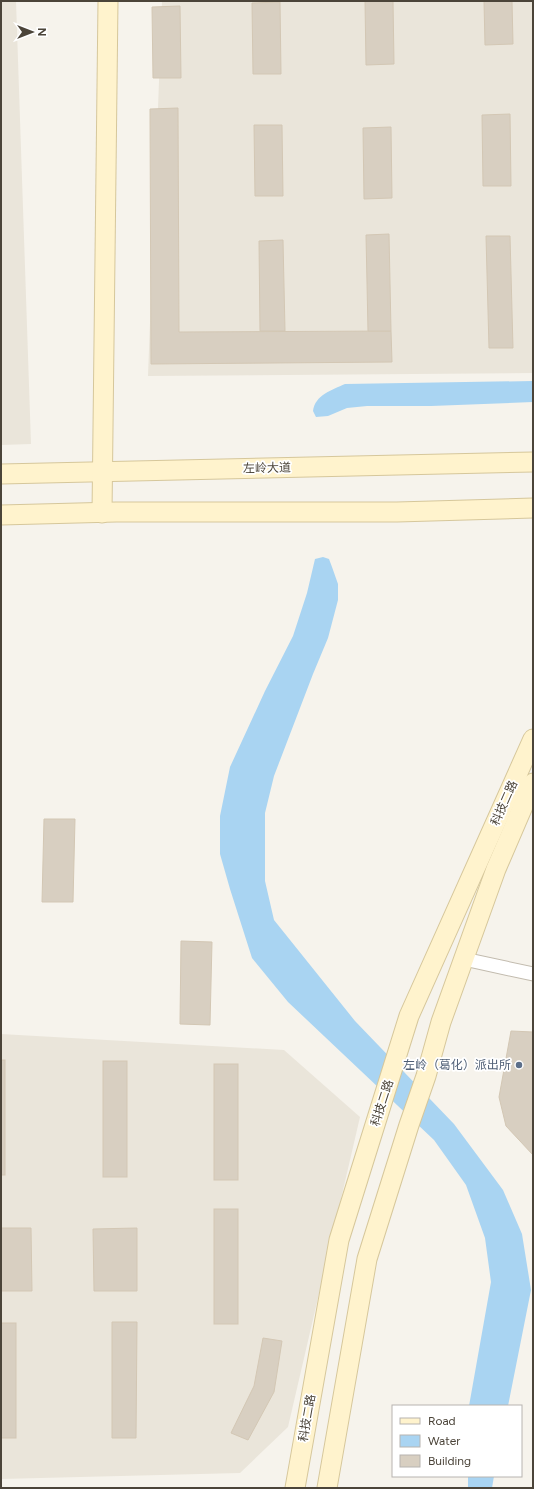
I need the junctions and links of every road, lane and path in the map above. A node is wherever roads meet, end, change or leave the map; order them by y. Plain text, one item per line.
1 (108, 1) edge
2 (533, 462) edge
3 (104, 472) junction
4 (1, 474) edge
5 (533, 508) edge
6 (102, 513) junction
7 (1, 515) edge
8 (533, 739) edge
9 (533, 783) edge
10 (464, 959) junction
11 (533, 974) edge
12 (295, 1488) edge
13 (327, 1488) edge

1 - 3 street
2 - 3 street, 左岭大道
3 - 4 street, 左岭大道
3 - 6 street
5 - 6 street
6 - 7 street
8 - 12 street, 科技二路
9 - 10 street, 科技二路
10 - 11 street
10 - 13 street, 科技二路

